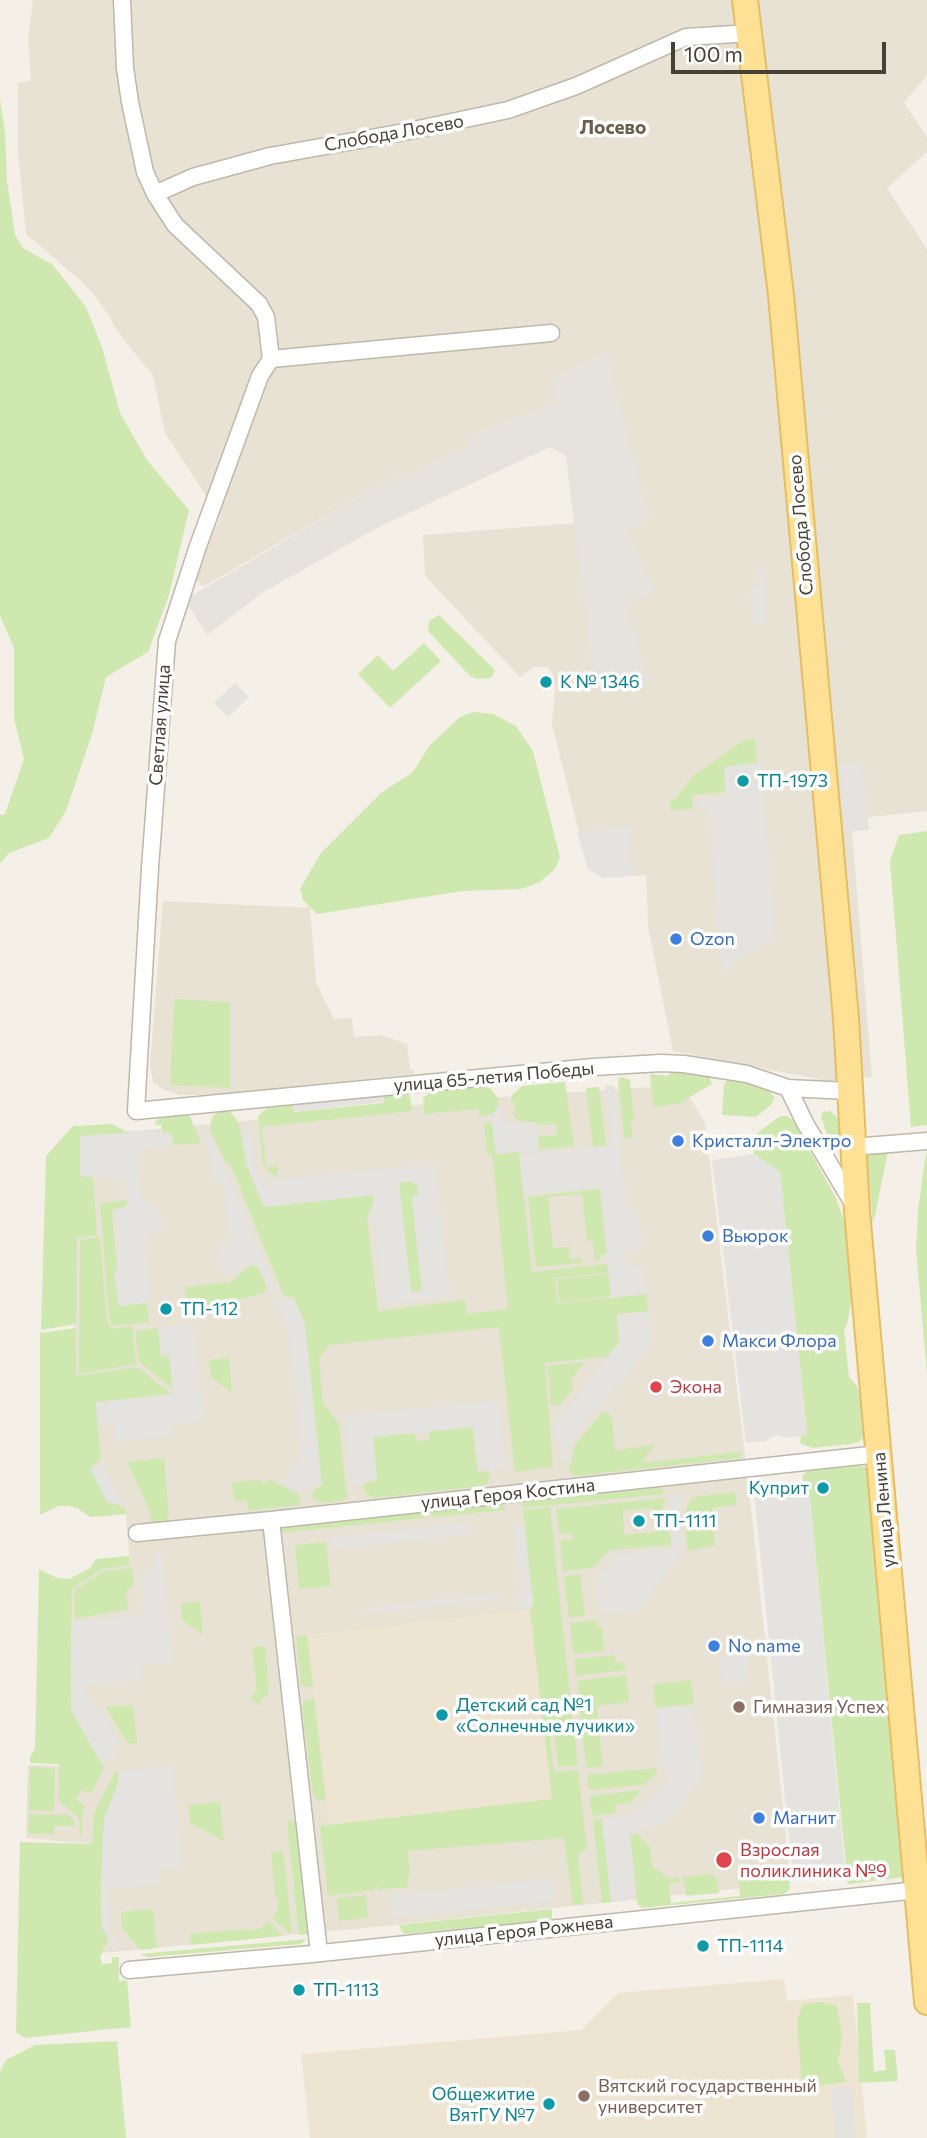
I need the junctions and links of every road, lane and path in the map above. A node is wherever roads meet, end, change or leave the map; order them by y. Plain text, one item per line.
1 (122, 0) edge
2 (745, 0) edge
3 (751, 33) junction
4 (155, 194) junction
5 (551, 333) dead end
6 (271, 359) junction
7 (846, 1018) joint
8 (788, 1088) junction
9 (849, 1091) junction
10 (136, 1111) joint
11 (927, 1141) edge
12 (853, 1147) junction
13 (857, 1210) junction
14 (879, 1454) junction
15 (271, 1520) junction
16 (137, 1532) dead end
17 (918, 1890) junction
18 (319, 1953) junction
19 (129, 1970) dead end
20 (927, 2002) edge

1 - 4 street
2 - 3 main road, Слобода Лосево
3 - 4 street, Слобода Лосево
3 - 7 main road, Слобода Лосево
4 - 6 street
5 - 6 street
6 - 10 street, Светлая улица
7 - 9 main road, улица Ленина
8 - 9 street, улица 65-летия Победы
8 - 10 street, улица 65-летия Победы
8 - 13 street
9 - 12 main road, улица Ленина
11 - 12 street
12 - 13 main road, улица Ленина
13 - 14 main road, улица Ленина
14 - 15 street, улица Героя Костина
14 - 17 main road, улица Ленина
15 - 16 street, улица Героя Костина
15 - 18 street
17 - 18 street, улица Героя Рожнева
17 - 20 main road, улица Ленина
18 - 19 street, улица Героя Рожнева

